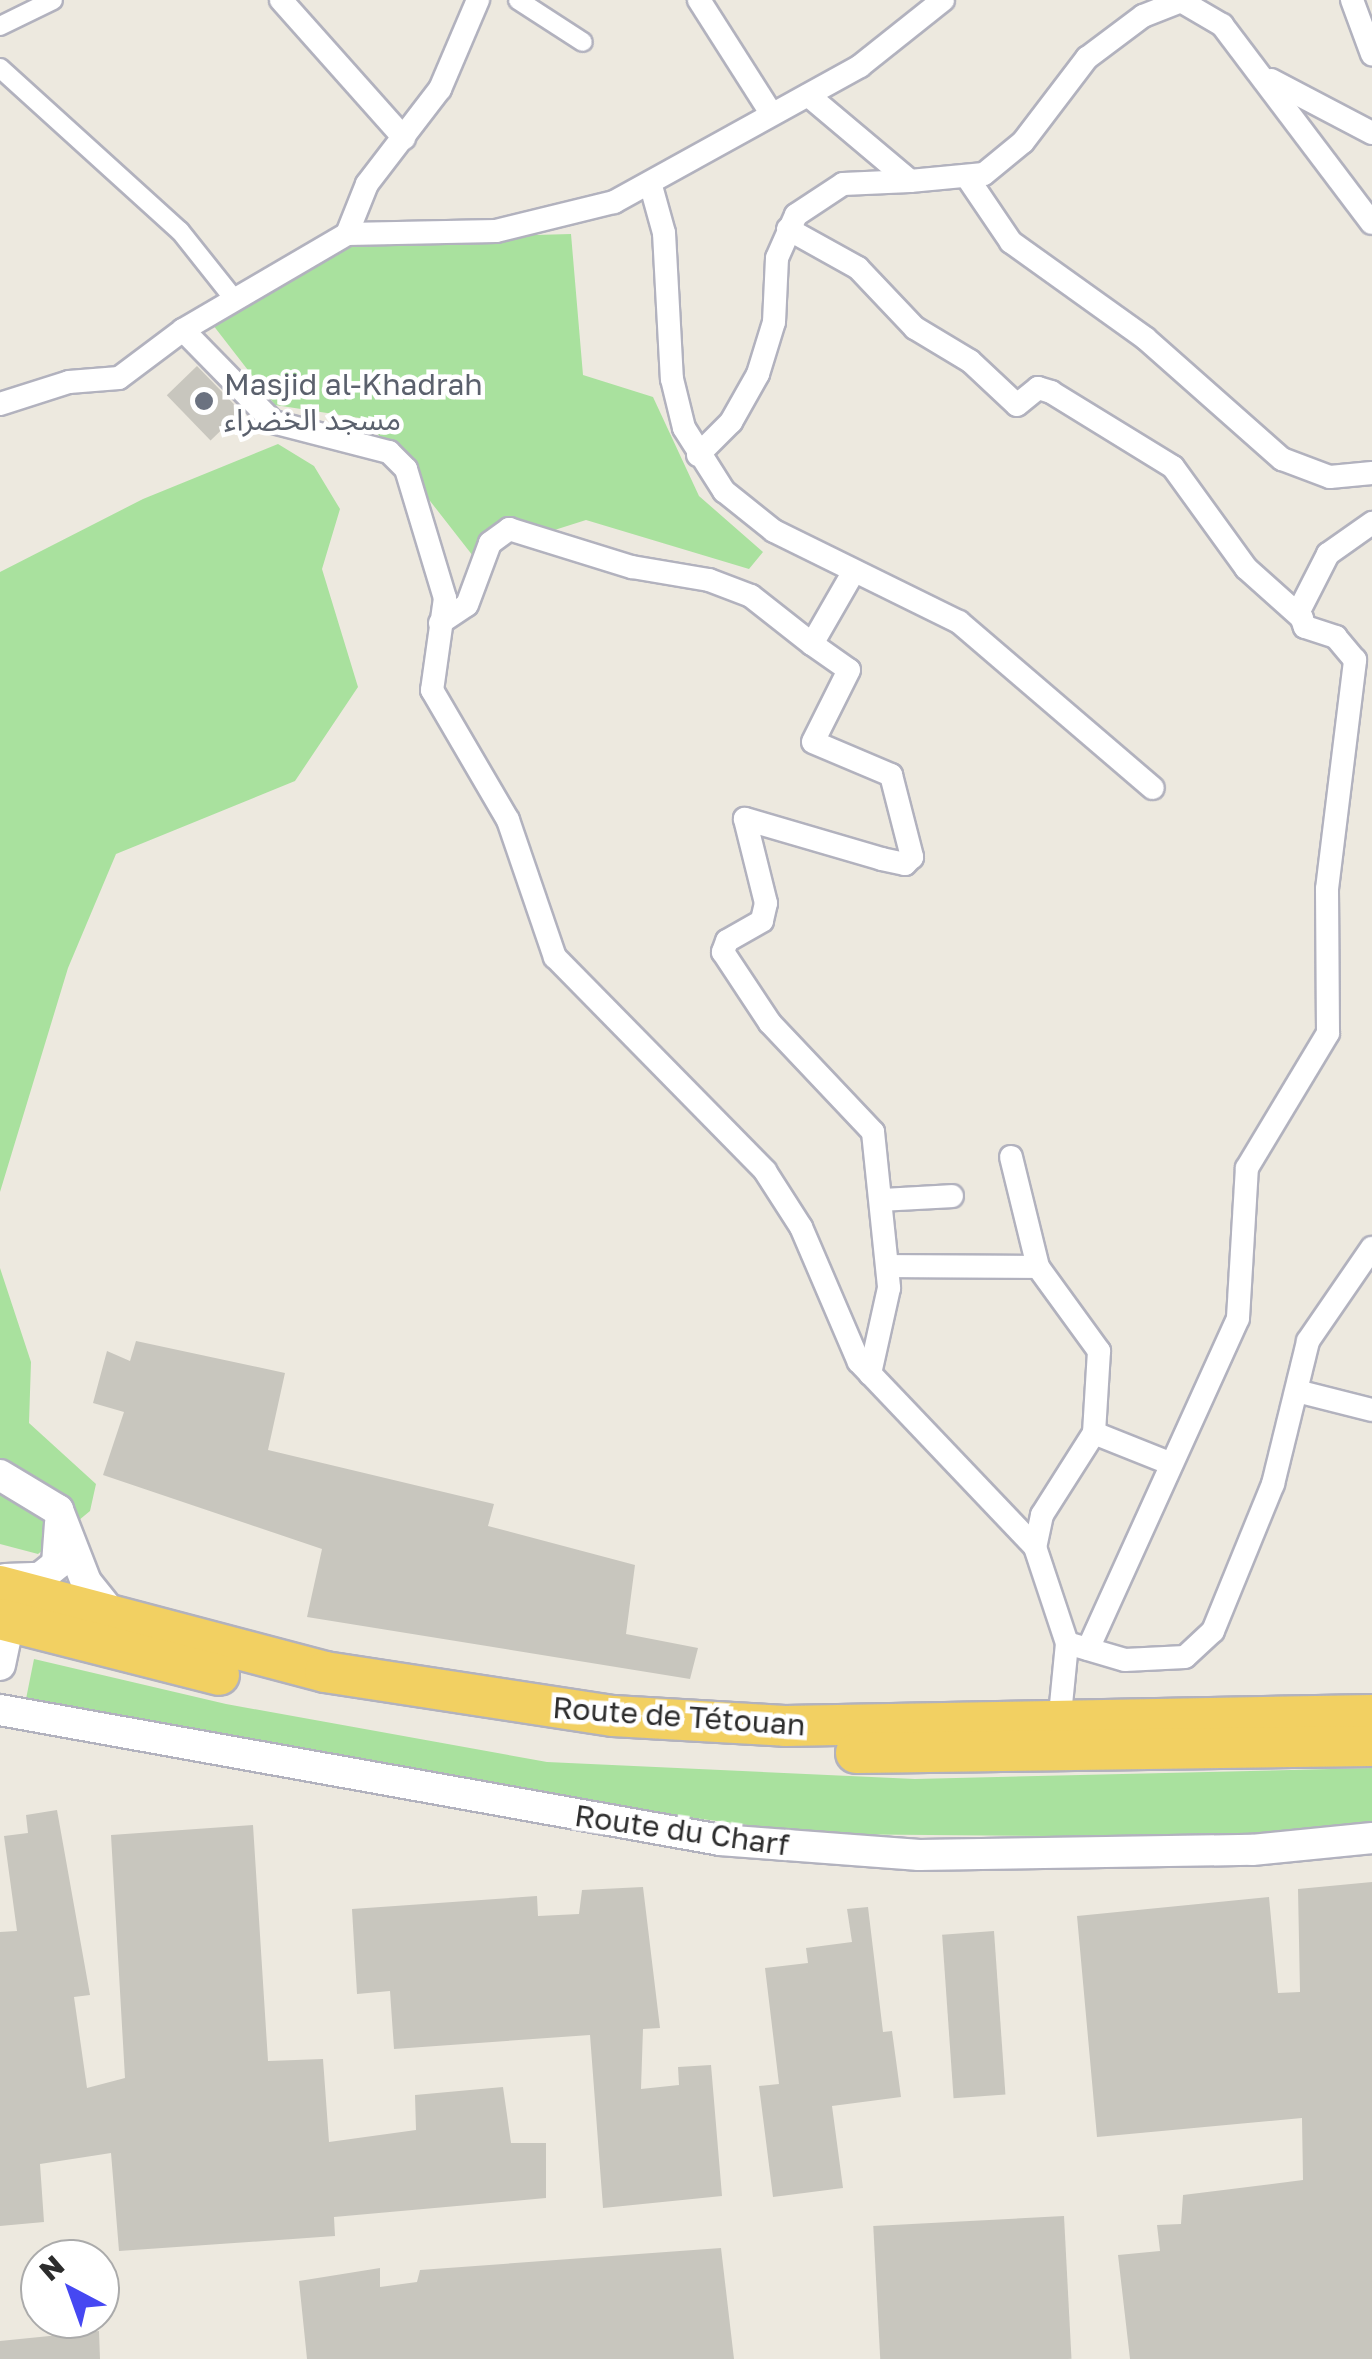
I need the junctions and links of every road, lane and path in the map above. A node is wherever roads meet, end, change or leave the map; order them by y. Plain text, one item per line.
1 (53, 0) edge
2 (281, 0) edge
3 (478, 0) edge
4 (518, 0) edge
5 (699, 0) edge
6 (942, 0) edge
7 (1352, 0) edge
8 (0, 26) edge
9 (583, 42) dead end
10 (1372, 54) edge
11 (0, 68) edge
12 (1264, 76) junction
13 (808, 95) junction
14 (771, 113) junction
15 (1372, 133) edge
16 (404, 138) junction
17 (970, 180) junction
18 (910, 181) junction
19 (651, 186) junction
20 (1372, 222) edge
21 (788, 229) junction
22 (347, 234) junction
23 (234, 299) junction
24 (183, 330) junction
25 (0, 404) edge
26 (698, 455) junction
27 (1372, 473) edge
28 (1372, 523) edge
29 (854, 572) junction
30 (1302, 618) junction
31 (440, 623) junction
32 (812, 644) junction
33 (1153, 788) dead end
34 (1011, 1157) dead end
35 (952, 1196) dead end
36 (881, 1200) junction
37 (1372, 1248) edge
38 (888, 1266) junction
39 (1038, 1267) junction
40 (870, 1374) junction
41 (1297, 1392) junction
42 (1372, 1410) edge
43 (1094, 1432) junction
44 (1170, 1463) junction
45 (0, 1475) edge
46 (58, 1510) junction
47 (1035, 1547) junction
48 (2, 1602) edge
49 (115, 1618) junction
50 (1078, 1646) junction
51 (0, 1665) edge
52 (0, 1710) edge
53 (1372, 1714) edge
54 (1059, 1725) junction
55 (1372, 1746) edge
56 (1372, 1838) edge

1 - 8 street
2 - 16 street
3 - 16 street
4 - 9 street
5 - 14 street
6 - 13 street
7 - 10 street
11 - 23 street
12 - 15 street
12 - 17 street
12 - 20 street
13 - 14 street
13 - 18 street
14 - 19 street
16 - 22 street
17 - 18 street
17 - 27 street
18 - 21 street
19 - 22 street
19 - 26 street
21 - 26 street
21 - 30 street
22 - 23 street
23 - 24 street
24 - 25 street
24 - 31 street
26 - 29 street
28 - 30 street
29 - 32 street
29 - 33 street
30 - 44 street
31 - 32 street
31 - 40 street
32 - 36 street
34 - 39 street
35 - 36 street
36 - 38 street
37 - 41 street
38 - 39 street
38 - 40 street
39 - 43 street
40 - 47 street
41 - 42 street
41 - 50 street
43 - 44 street
43 - 47 street
44 - 50 street
45 - 46 street
46 - 48 street
46 - 49 street
47 - 50 street
48 - 49 highway, Route de Tétouan
48 - 51 street
48 - 55 highway, Route de Tétouan
49 - 54 highway, Route de Tétouan
50 - 54 street
52 - 56 street, Route du Charf
53 - 54 highway, Route de Tétouan

